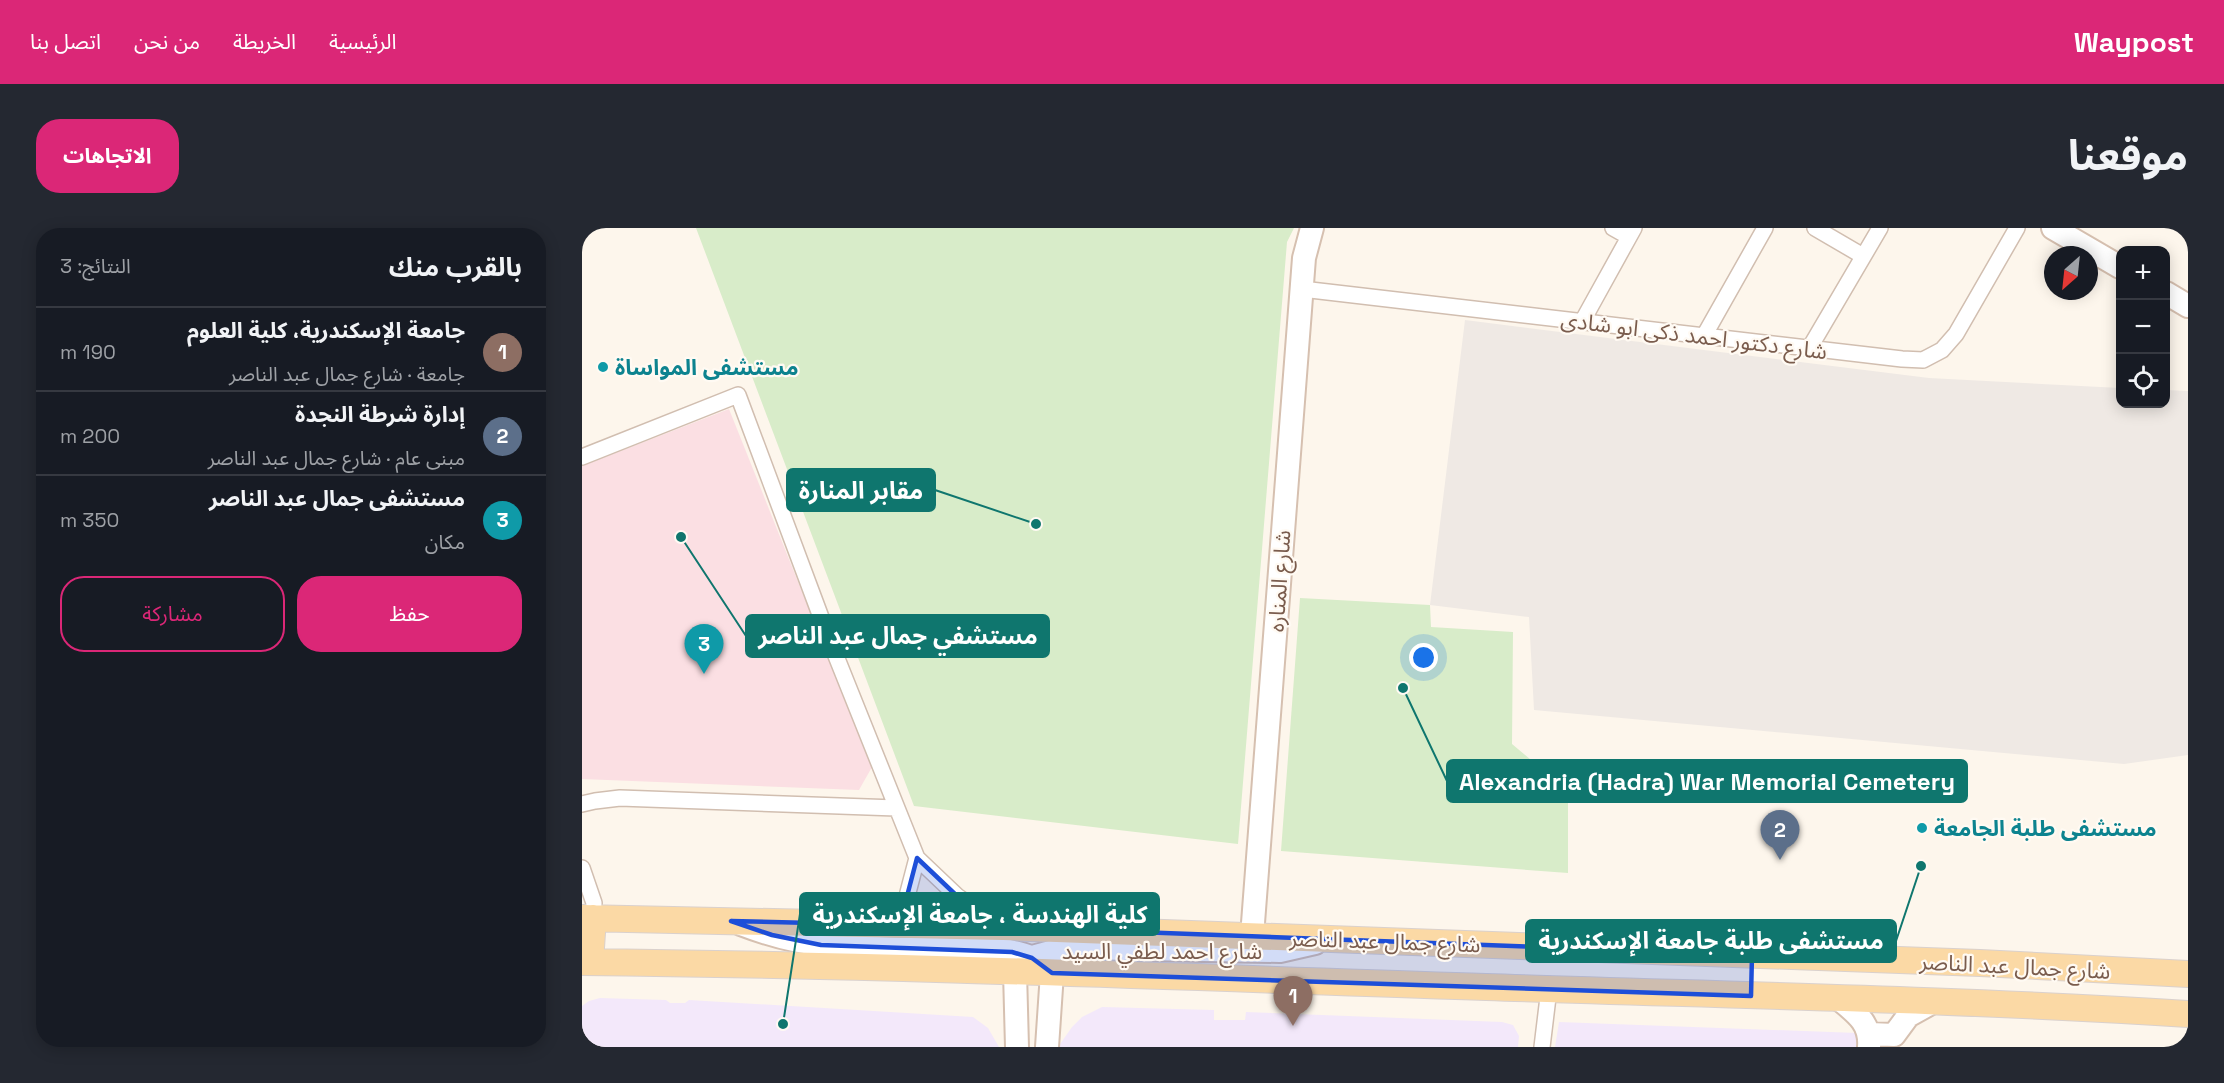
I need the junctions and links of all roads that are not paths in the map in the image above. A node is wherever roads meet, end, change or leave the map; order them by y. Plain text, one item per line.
1 (1312, 228) edge
2 (1612, 228) edge
3 (1765, 228) edge
4 (1815, 228) edge
5 (1880, 228) edge
6 (2017, 228) edge
7 (2053, 228) edge
8 (1631, 232) edge
9 (1863, 256) junction
10 (2116, 264) edge
11 (1302, 289) junction
12 (2170, 295) edge
13 (2188, 306) edge
14 (1582, 322) junction
15 (1704, 336) junction
16 (1809, 349) junction
17 (582, 458) edge
18 (582, 804) edge
19 (897, 808) junction
20 (917, 858) junction
21 (582, 867) edge
22 (588, 918) edge
23 (731, 921) junction
24 (893, 925) junction
25 (1002, 927) junction
26 (1252, 936) junction
27 (1328, 939) junction
28 (1722, 954) junction
29 (1752, 955) junction
30 (586, 962) edge
31 (1024, 965) junction
32 (1052, 974) junction
33 (2188, 974) edge
34 (1549, 989) junction
35 (1720, 995) junction
36 (1751, 996) junction
37 (1839, 999) junction
38 (1933, 1002) junction
39 (2188, 1014) edge
40 (1869, 1040) edge
41 (1894, 1041) edge
42 (1017, 1047) edge
43 (1047, 1047) edge
44 (1542, 1047) edge

1 - 11 main road, شارع المناره
2 - 8 street
3 - 15 street
4 - 9 street
5 - 9 street
6 - 16 street, شارع دكتور احمد ذكى ابو شادى
7 - 10 main road
8 - 14 street
9 - 16 street
11 - 14 street, شارع دكتور احمد ذكى ابو شادى
11 - 26 main road, شارع المناره
12 - 13 main road
14 - 15 street, شارع دكتور احمد ذكى ابو شادى
15 - 16 street, شارع دكتور احمد ذكى ابو شادى
17 - 19 street
18 - 19 street
19 - 20 street
20 - 24 street
20 - 25 street
21 - 22 street
22 - 23 main road, شارع جمال عبد الناصر
22 - 30 main road
23 - 24 main road, شارع جمال عبد الناصر
23 - 31 main road, شارع احمد لطفي السيد
24 - 25 main road, شارع جمال عبد الناصر
25 - 26 main road, شارع جمال عبد الناصر
26 - 27 main road, شارع جمال عبد الناصر
27 - 28 main road, شارع جمال عبد الناصر
27 - 31 main road, شارع احمد لطفي السيد
28 - 29 main road, شارع جمال عبد الناصر
28 - 35 main road
29 - 33 main road, شارع جمال عبد الناصر
29 - 36 main road
30 - 31 main road, شارع جمال عبد الناصر
31 - 32 main road, شارع جمال عبد الناصر
31 - 42 main road
32 - 34 main road, شارع جمال عبد الناصر
32 - 43 main road, شارع احمد لطفي السيد
34 - 35 main road, شارع جمال عبد الناصر
34 - 44 street
35 - 36 main road, شارع جمال عبد الناصر
36 - 37 main road, شارع جمال عبد الناصر
37 - 38 main road, شارع جمال عبد الناصر
37 - 40 main road
38 - 39 main road, شارع جمال عبد الناصر
38 - 41 main road
40 - 41 main road

